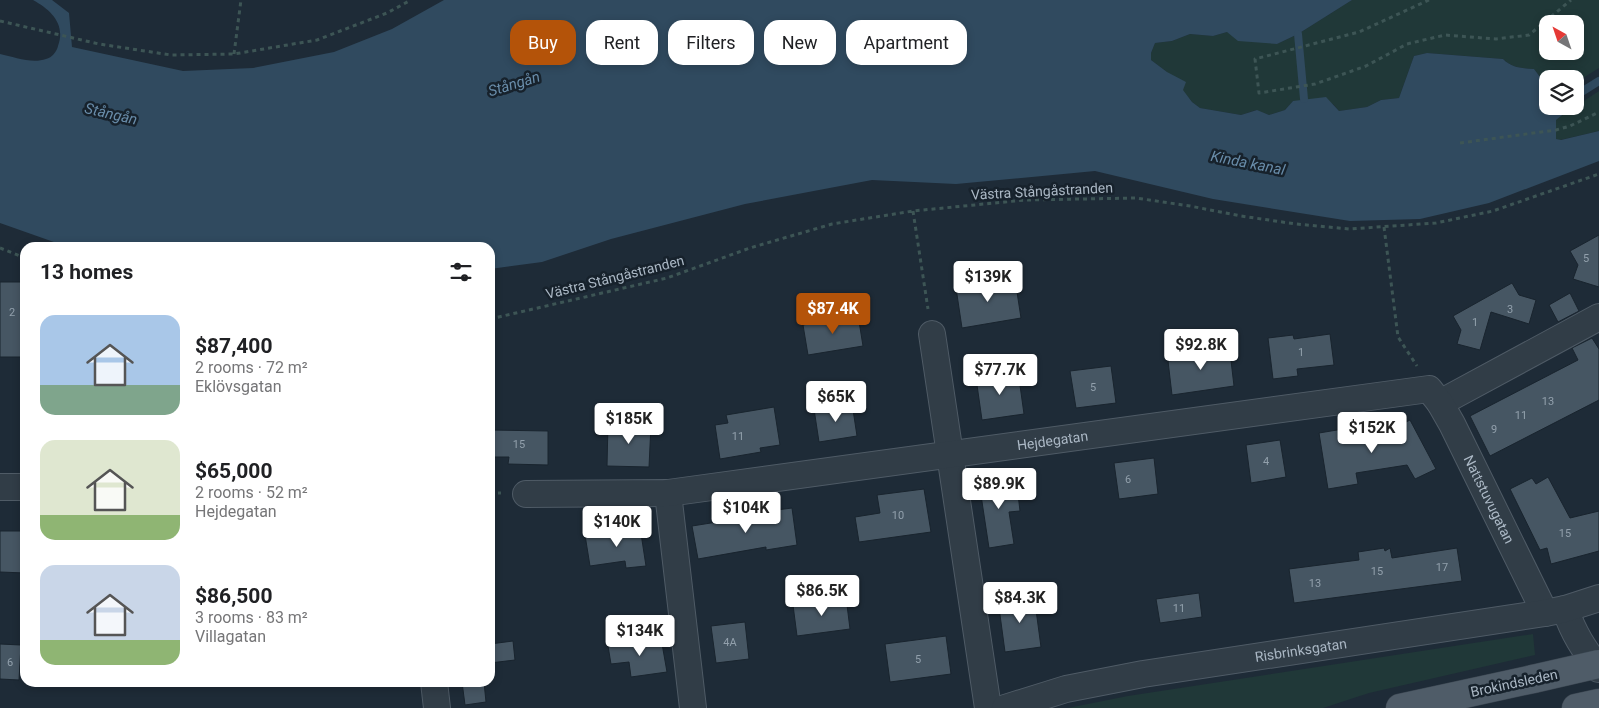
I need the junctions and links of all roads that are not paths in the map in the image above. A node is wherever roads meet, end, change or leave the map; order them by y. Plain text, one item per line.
1 (1599, 317) edge
2 (932, 334) dead end
3 (1434, 396) junction
4 (950, 455) junction
5 (0, 487) edge
6 (20, 487) edge
7 (668, 492) junction
8 (526, 494) dead end
9 (1599, 598) edge
10 (1555, 611) junction
11 (1599, 664) edge
12 (1599, 669) edge
13 (435, 687) edge
14 (1599, 703) edge
15 (437, 708) edge
16 (693, 708) edge
17 (988, 708) edge
18 (1004, 708) edge
19 (1400, 708) edge
20 (1576, 708) edge

1 - 3 street
2 - 4 street
3 - 4 street, Hejdegatan
3 - 10 street, Nattstuvugatan
4 - 7 street, Hejdegatan
4 - 17 street
5 - 6 street
7 - 8 street, Hejdegatan
7 - 16 street
9 - 10 street, Risbrinksgatan
10 - 12 street, Nattstuvugatan
10 - 18 street, Risbrinksgatan
11 - 19 main road, Brokindsleden, bridge
13 - 15 street
14 - 20 main road

